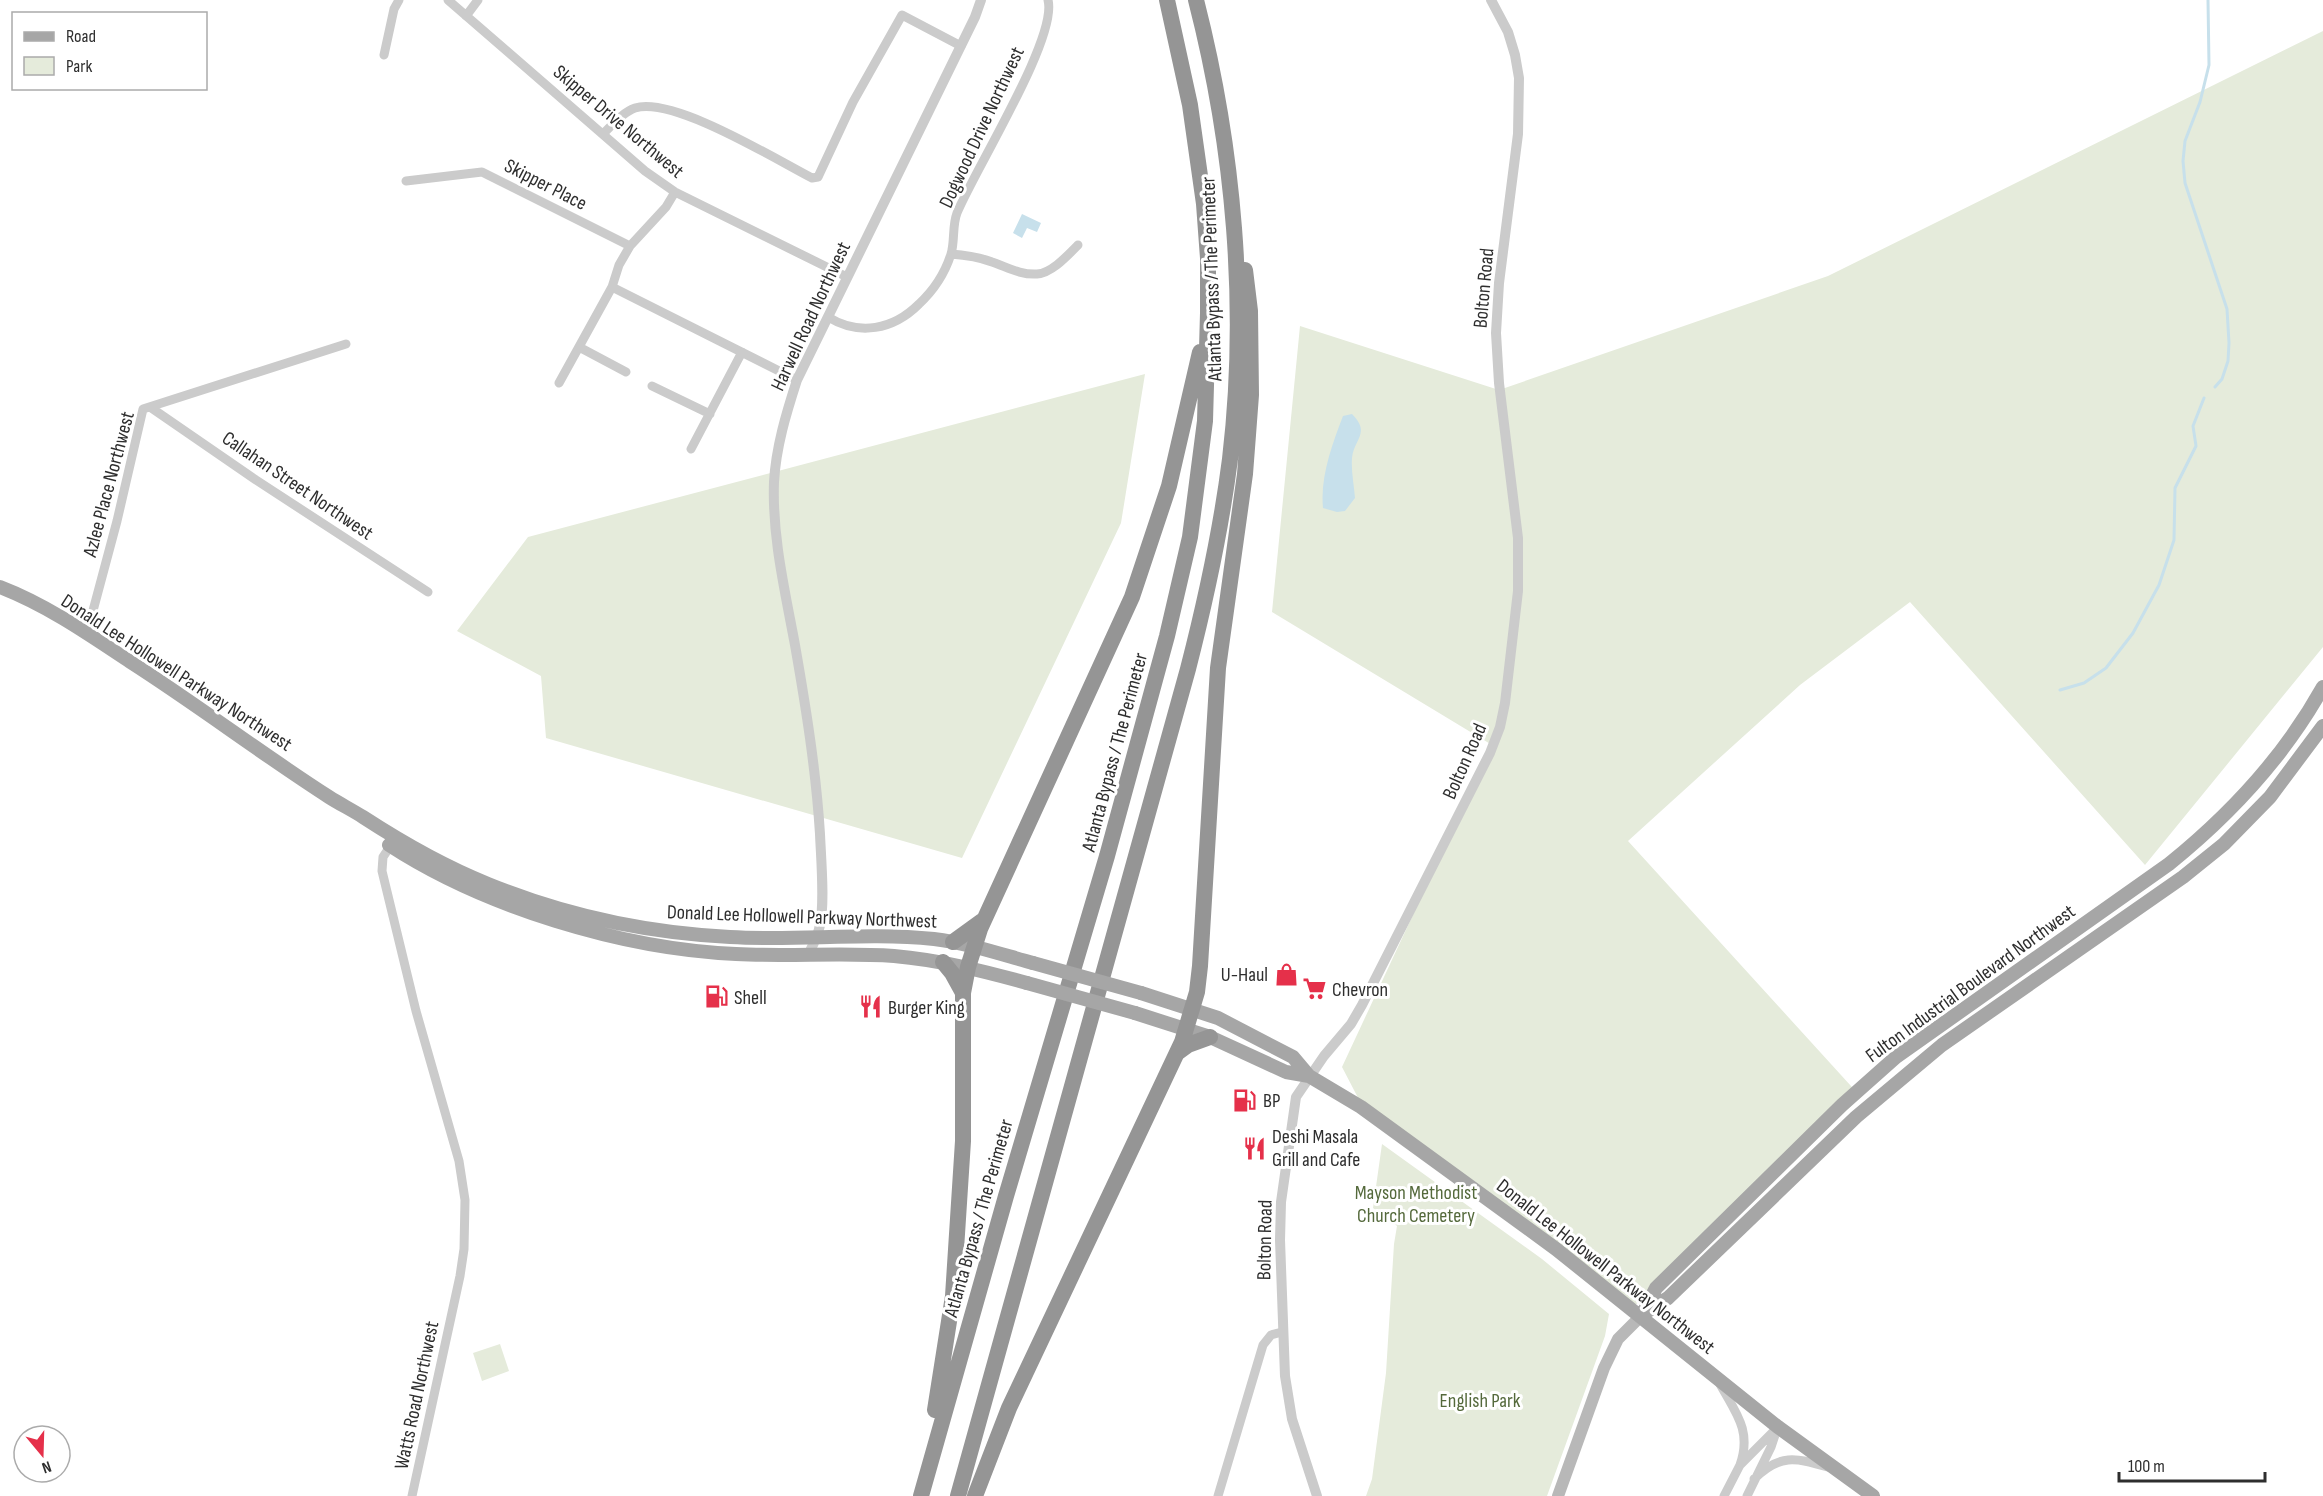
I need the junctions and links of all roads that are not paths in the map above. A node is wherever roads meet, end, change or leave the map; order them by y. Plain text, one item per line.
1 (399, 0) edge
2 (448, 0) edge
3 (478, 0) edge
4 (981, 0) edge
5 (1048, 0) edge
6 (1167, 0) edge
7 (1196, 0) edge
8 (1491, 0) edge
9 (466, 16) junction
10 (961, 46) junction
11 (384, 55) dead end
12 (603, 134) junction
13 (406, 181) dead end
14 (1230, 182) junction
15 (675, 192) junction
16 (1078, 245) dead end
17 (630, 246) junction
18 (951, 254) junction
19 (847, 277) junction
20 (612, 287) junction
21 (1209, 313) junction
22 (828, 317) junction
23 (346, 344) dead end
24 (579, 346) junction
25 (742, 352) junction
26 (626, 372) dead end
27 (797, 380) junction
28 (559, 383) dead end
29 (652, 386) dead end
30 (150, 407) junction
31 (710, 414) junction
32 (691, 449) dead end
33 (0, 587) edge
34 (428, 592) dead end
35 (87, 633) junction
36 (2323, 687) edge
37 (2323, 726) edge
38 (393, 842) junction
39 (985, 918) junction
40 (816, 938) junction
41 (953, 942) junction
42 (974, 947) junction
43 (808, 955) junction
44 (943, 962) junction
45 (968, 967) junction
46 (963, 993) junction
47 (1192, 1008) junction
48 (1187, 1028) junction
49 (1210, 1036) junction
50 (1177, 1053) junction
51 (1310, 1076) junction
52 (1642, 1315) junction
53 (1282, 1332) junction
54 (1718, 1378) junction
55 (1778, 1427) junction
56 (1740, 1465) junction
57 (1833, 1468) junction
58 (1754, 1479) junction
59 (412, 1496) edge
60 (920, 1496) edge
61 (958, 1496) edge
62 (975, 1496) edge
63 (1218, 1496) edge
64 (1317, 1496) edge
65 (1558, 1496) edge
66 (1724, 1496) edge
67 (1747, 1496) edge
68 (1873, 1496) edge

1 - 11 street
2 - 9 street, Skipper Drive Northwest
3 - 9 street
4 - 10 street, Harwell Road Northwest
5 - 18 street, Dogwood Drive Northwest
6 - 21 highway, Atlanta Bypass / The Perimeter
7 - 14 highway, Atlanta Bypass / The Perimeter
8 - 51 street, Bolton Road
9 - 12 street, Skipper Drive Northwest
10 - 12 street
10 - 19 street, Harwell Road Northwest
12 - 15 street, Skipper Drive Northwest
13 - 17 street, Skipper Place
14 - 47 highway
14 - 61 highway, Atlanta Bypass / The Perimeter
15 - 17 street
15 - 19 street, Skipper Drive Northwest
16 - 18 street
17 - 20 street
18 - 22 street, Dogwood Drive Northwest
19 - 22 street, Harwell Road Northwest
20 - 24 street
20 - 25 street
21 - 39 highway
21 - 60 highway, Atlanta Bypass / The Perimeter
22 - 27 street, Harwell Road Northwest
23 - 30 street, Azlee Place Northwest
24 - 26 street
24 - 28 street
25 - 27 street
25 - 31 street
27 - 40 street, Harwell Road Northwest
29 - 31 street
30 - 34 street, Callahan Street Northwest
30 - 35 street, Azlee Place Northwest
31 - 32 street
33 - 35 main road, Donald Lee Hollowell Parkway Northwest
35 - 38 main road, Donald Lee Hollowell Parkway Northwest
36 - 52 main road, Fulton Industrial Boulevard Northwest
37 - 52 main road, Fulton Industrial Boulevard Northwest
38 - 40 main road, Donald Lee Hollowell Parkway Northwest
38 - 43 main road, Donald Lee Hollowell Parkway Northwest
38 - 59 street, Watts Road Northwest
39 - 41 highway
39 - 42 highway
40 - 41 main road, Donald Lee Hollowell Parkway Northwest
40 - 43 street, Harwell Road Northwest
41 - 42 main road, Donald Lee Hollowell Parkway Northwest
42 - 45 highway
42 - 47 main road, Donald Lee Hollowell Parkway Northwest, bridge
43 - 44 main road, Donald Lee Hollowell Parkway Northwest
44 - 45 main road, Donald Lee Hollowell Parkway Northwest
44 - 46 highway
45 - 46 highway
45 - 48 main road, Donald Lee Hollowell Parkway Northwest, bridge
46 - 60 highway
47 - 48 highway
47 - 51 main road, Donald Lee Hollowell Parkway Northwest
48 - 49 main road, Donald Lee Hollowell Parkway Northwest
48 - 50 highway
49 - 50 highway
49 - 51 main road, Donald Lee Hollowell Parkway Northwest
50 - 62 highway
51 - 52 main road, Donald Lee Hollowell Parkway Northwest
51 - 53 street, Bolton Road
52 - 54 main road, Donald Lee Hollowell Parkway Northwest
52 - 65 main road, Fulton Industrial Boulevard Northwest
53 - 63 street
53 - 64 street, Bolton Road
54 - 55 main road, Donald Lee Hollowell Parkway Northwest
54 - 56 street
55 - 56 street
55 - 57 main road, Donald Lee Hollowell Parkway Northwest
55 - 58 street
56 - 66 street
57 - 58 street
57 - 68 main road, Donald Lee Hollowell Parkway Northwest
58 - 67 street

